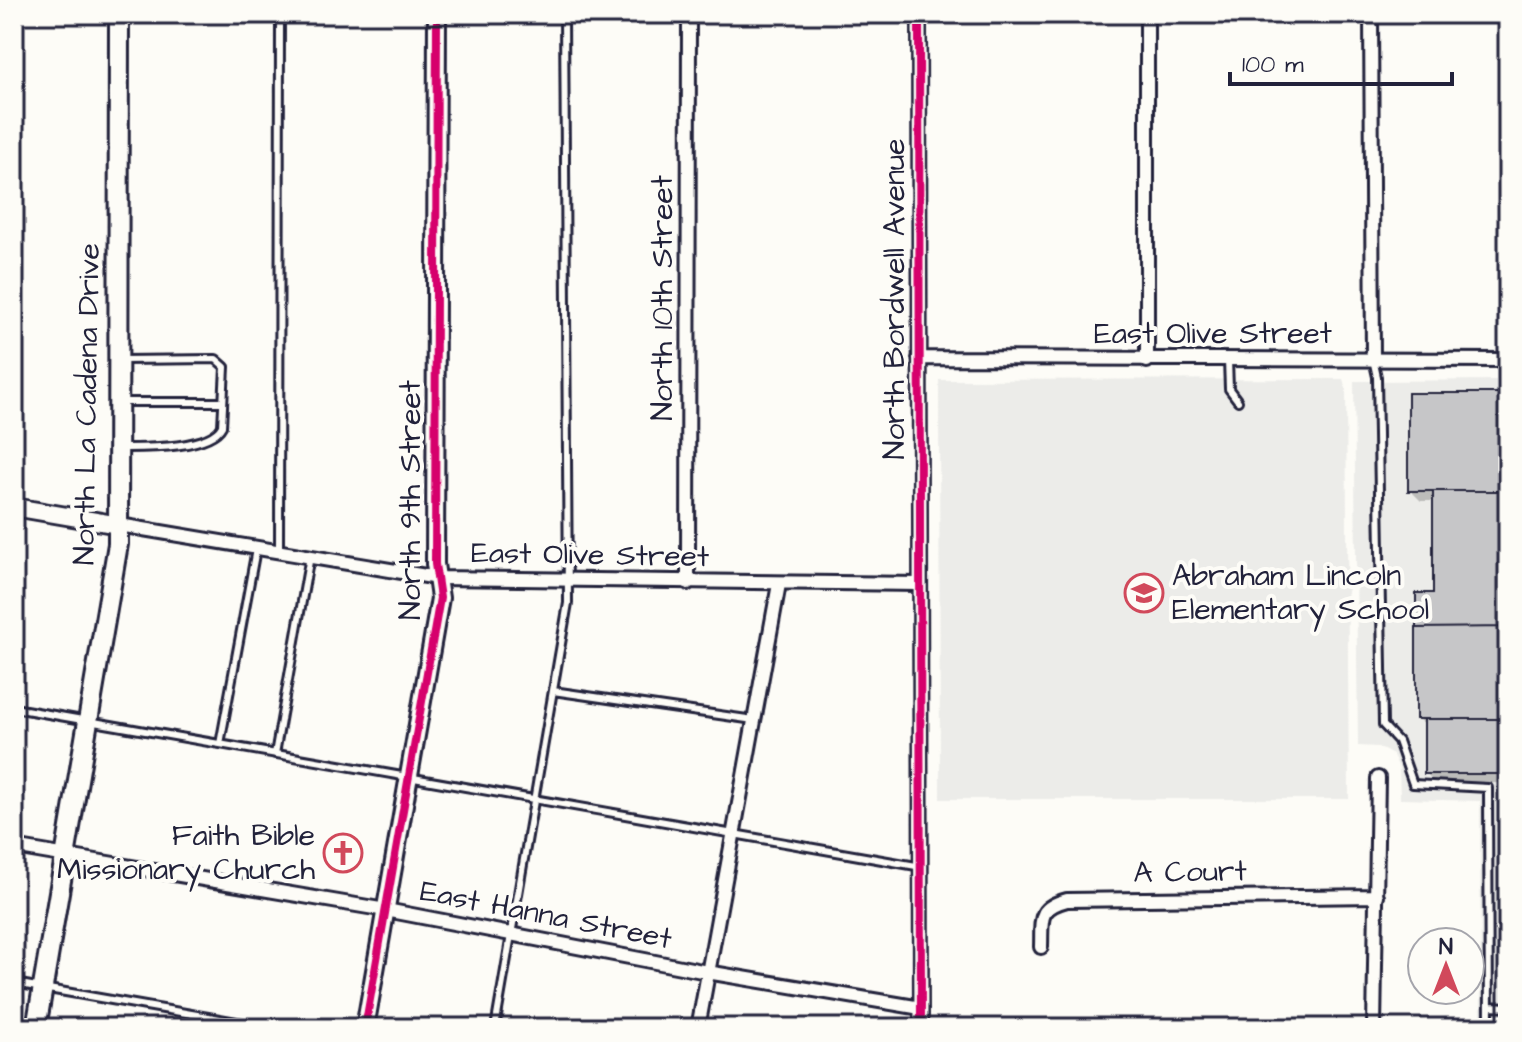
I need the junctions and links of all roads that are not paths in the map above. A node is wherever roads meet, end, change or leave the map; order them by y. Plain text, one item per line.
1 (119, 14) edge
2 (280, 14) edge
3 (437, 14) edge
4 (564, 14) edge
5 (689, 14) edge
6 (919, 14) edge
7 (1147, 14) edge
8 (1371, 14) edge
9 (919, 358) junction
10 (1373, 359) junction
11 (119, 360) junction
12 (1228, 360) junction
13 (1508, 360) edge
14 (1147, 361) junction
15 (1238, 401) dead end
16 (119, 402) junction
17 (223, 402) junction
18 (119, 448) junction
19 (14, 507) edge
20 (119, 525) junction
21 (256, 549) junction
22 (279, 551) junction
23 (310, 556) junction
24 (438, 578) junction
25 (567, 580) junction
26 (688, 583) junction
27 (779, 584) junction
28 (920, 584) junction
29 (553, 691) junction
30 (14, 708) edge
31 (754, 720) junction
32 (88, 721) junction
33 (220, 744) junction
34 (275, 754) junction
35 (409, 777) junction
36 (1378, 778) dead end
37 (535, 799) junction
38 (733, 834) junction
39 (14, 847) edge
40 (66, 856) junction
41 (922, 867) junction
42 (1377, 896) junction
43 (386, 910) junction
44 (513, 935) junction
45 (1041, 947) dead end
46 (707, 972) junction
47 (14, 983) edge
48 (43, 988) junction
49 (1490, 1006) junction
50 (1508, 1007) edge
51 (921, 1008) junction
52 (36, 1028) edge
53 (272, 1028) edge
54 (365, 1028) edge
55 (495, 1028) edge
56 (698, 1028) edge
57 (921, 1028) edge
58 (1374, 1028) edge
59 (1489, 1028) edge

1 - 11 main road, North La Cadena Drive
2 - 22 lane
3 - 24 street, North 9th Street
4 - 25 lane
5 - 26 street, North 10th Street
6 - 9 street, North Bordwell Avenue
7 - 14 street
8 - 10 street
9 - 14 street, East Olive Street
9 - 28 street, North Bordwell Avenue
10 - 12 street, East Olive Street
10 - 13 street, East Olive Street
10 - 49 lane
11 - 16 main road, North La Cadena Drive
11 - 17 lane
12 - 14 street, East Olive Street
12 - 15 lane
16 - 17 lane
16 - 18 main road, North La Cadena Drive
17 - 18 lane
18 - 20 main road, North La Cadena Drive
19 - 20 street
20 - 21 street, East Olive Street
20 - 32 main road, North La Cadena Drive
21 - 22 street, East Olive Street
21 - 33 lane
22 - 23 street, East Olive Street
23 - 24 street, East Olive Street
23 - 34 lane
24 - 25 street, East Olive Street
24 - 35 street, North 9th Street
25 - 26 street, East Olive Street
25 - 29 lane
26 - 27 street, East Olive Street
27 - 28 street, East Olive Street
27 - 31 street
28 - 41 street, North Bordwell Avenue
29 - 31 lane
29 - 37 lane
30 - 32 lane
31 - 38 street
32 - 33 lane
32 - 40 main road, North La Cadena Drive
33 - 34 lane
34 - 35 lane
35 - 37 lane
35 - 43 street, North 9th Street
36 - 42 street
37 - 38 lane
37 - 44 lane
38 - 41 lane
38 - 46 street
39 - 40 street, East Hanna Street
40 - 43 street, East Hanna Street
40 - 48 main road, North La Cadena Drive
41 - 51 street, North Bordwell Avenue
42 - 45 street, A Court
42 - 58 street
43 - 44 street, East Hanna Street
43 - 54 street, North 9th Street
44 - 46 street, East Hanna Street
44 - 55 lane
46 - 51 street, East Hanna Street
46 - 56 street
47 - 48 lane
48 - 52 main road, North La Cadena Drive
48 - 53 lane
49 - 50 lane
49 - 59 lane
51 - 57 street, North Bordwell Avenue

